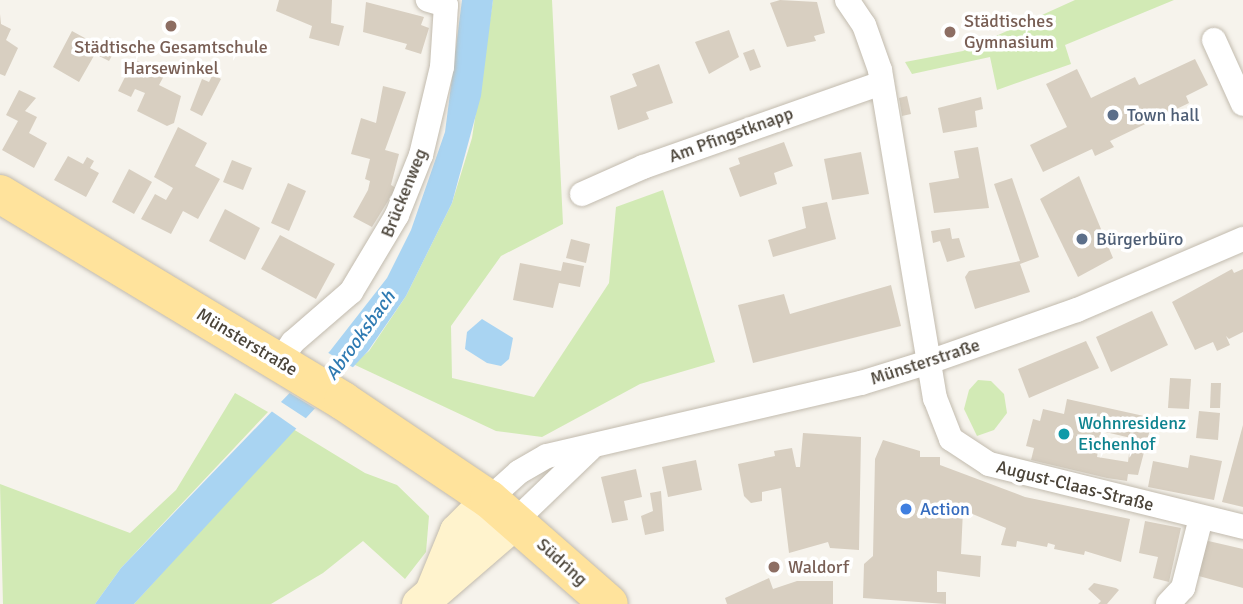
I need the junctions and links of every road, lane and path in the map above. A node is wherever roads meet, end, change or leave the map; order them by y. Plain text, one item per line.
1 (428, 0) edge
2 (847, 0) edge
3 (1214, 40) dead end
4 (882, 83) junction
5 (1243, 104) edge
6 (0, 194) edge
7 (582, 194) dead end
8 (1243, 239) edge
9 (929, 362) junction
10 (286, 365) junction
11 (593, 446) junction
12 (502, 510) junction
13 (1201, 518) junction
14 (1243, 527) edge
15 (426, 598) edge
16 (609, 604) edge
17 (1168, 604) edge

1 - 10 street, Brückenweg
2 - 4 street
3 - 5 street
4 - 7 street, Am Pfingstknapp
4 - 9 street
6 - 10 main road, Münsterstraße
8 - 9 street, Münsterstraße
9 - 11 street, Münsterstraße
9 - 13 street, August-Claas-Straße
10 - 12 main road, Münsterstraße
11 - 12 street, Münsterstraße
11 - 12 street, Münsterstraße
12 - 15 street
12 - 16 main road, Südring
13 - 14 street, August-Claas-Straße
13 - 17 street

